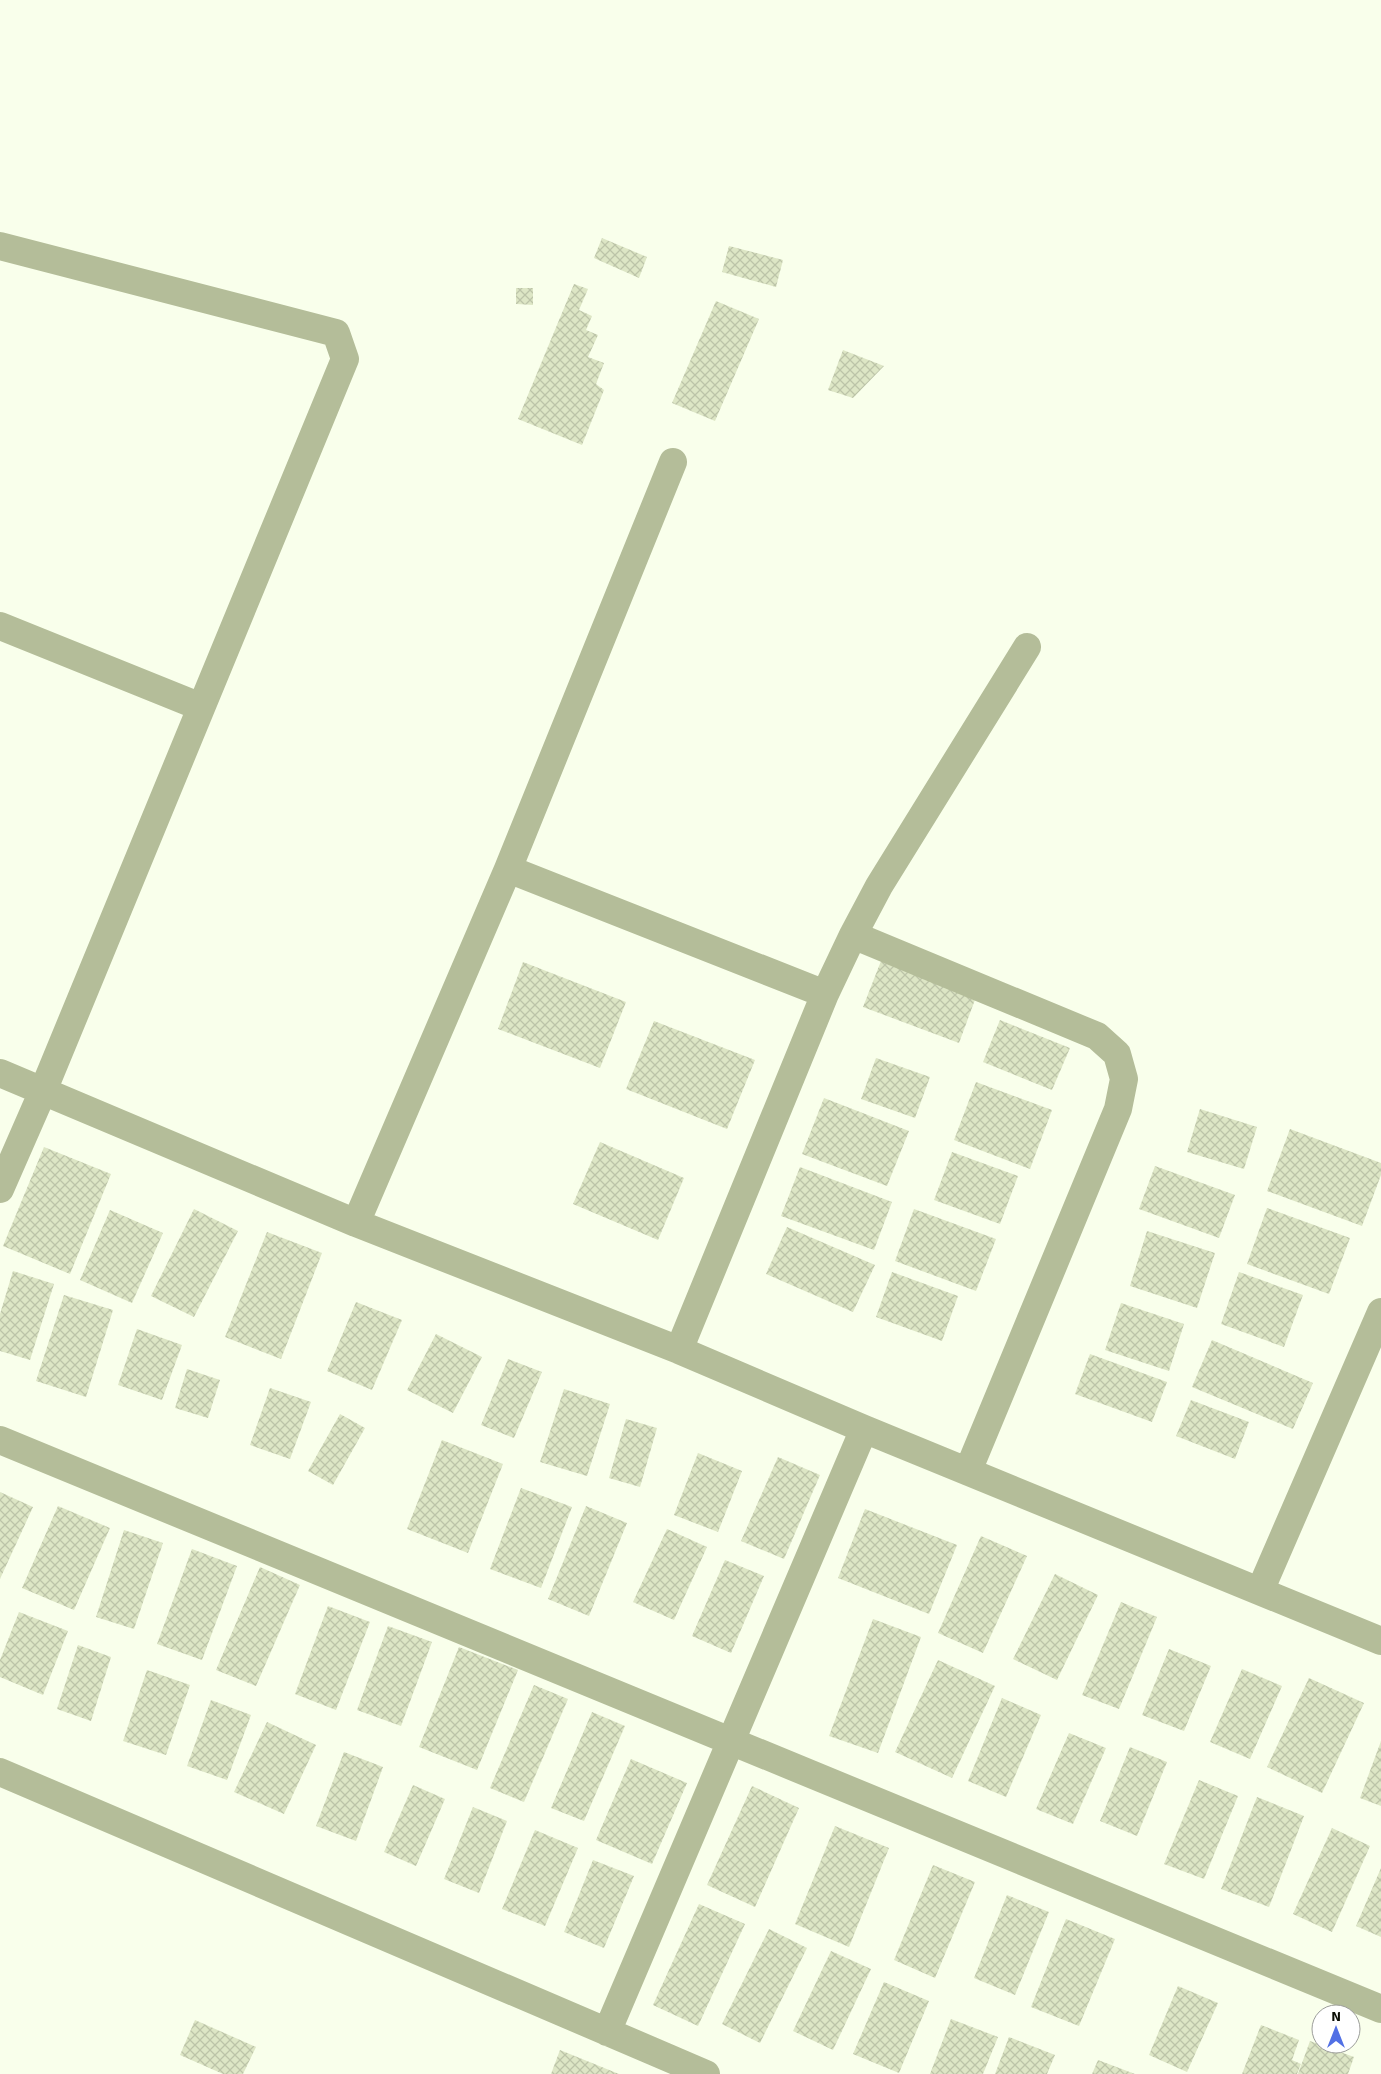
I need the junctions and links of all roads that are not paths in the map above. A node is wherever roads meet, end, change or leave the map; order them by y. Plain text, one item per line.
1 (0, 246) edge
2 (673, 462) dead end
3 (0, 626) edge
4 (1027, 646) dead end
5 (201, 707) junction
6 (508, 869) junction
7 (853, 934) junction
8 (825, 994) junction
9 (0, 1073) edge
10 (43, 1091) junction
11 (0, 1188) edge
12 (356, 1223) junction
13 (1381, 1312) edge
14 (679, 1350) junction
15 (864, 1430) junction
16 (0, 1440) edge
17 (968, 1471) junction
18 (1260, 1592) junction
19 (1381, 1641) edge
20 (730, 1742) junction
21 (0, 1772) edge
22 (1381, 2009) edge
23 (607, 2032) junction
24 (706, 2074) edge

1 - 5 street
2 - 6 street
3 - 5 street
4 - 7 street
5 - 10 street
6 - 8 street
6 - 12 street
7 - 8 street
7 - 17 street
8 - 14 street
9 - 10 street
10 - 11 street
10 - 12 street
12 - 14 street
13 - 18 street
14 - 15 street
15 - 17 street
15 - 20 street
16 - 20 street
17 - 18 street
18 - 19 street
20 - 22 street
20 - 23 street
21 - 23 street
23 - 24 street

